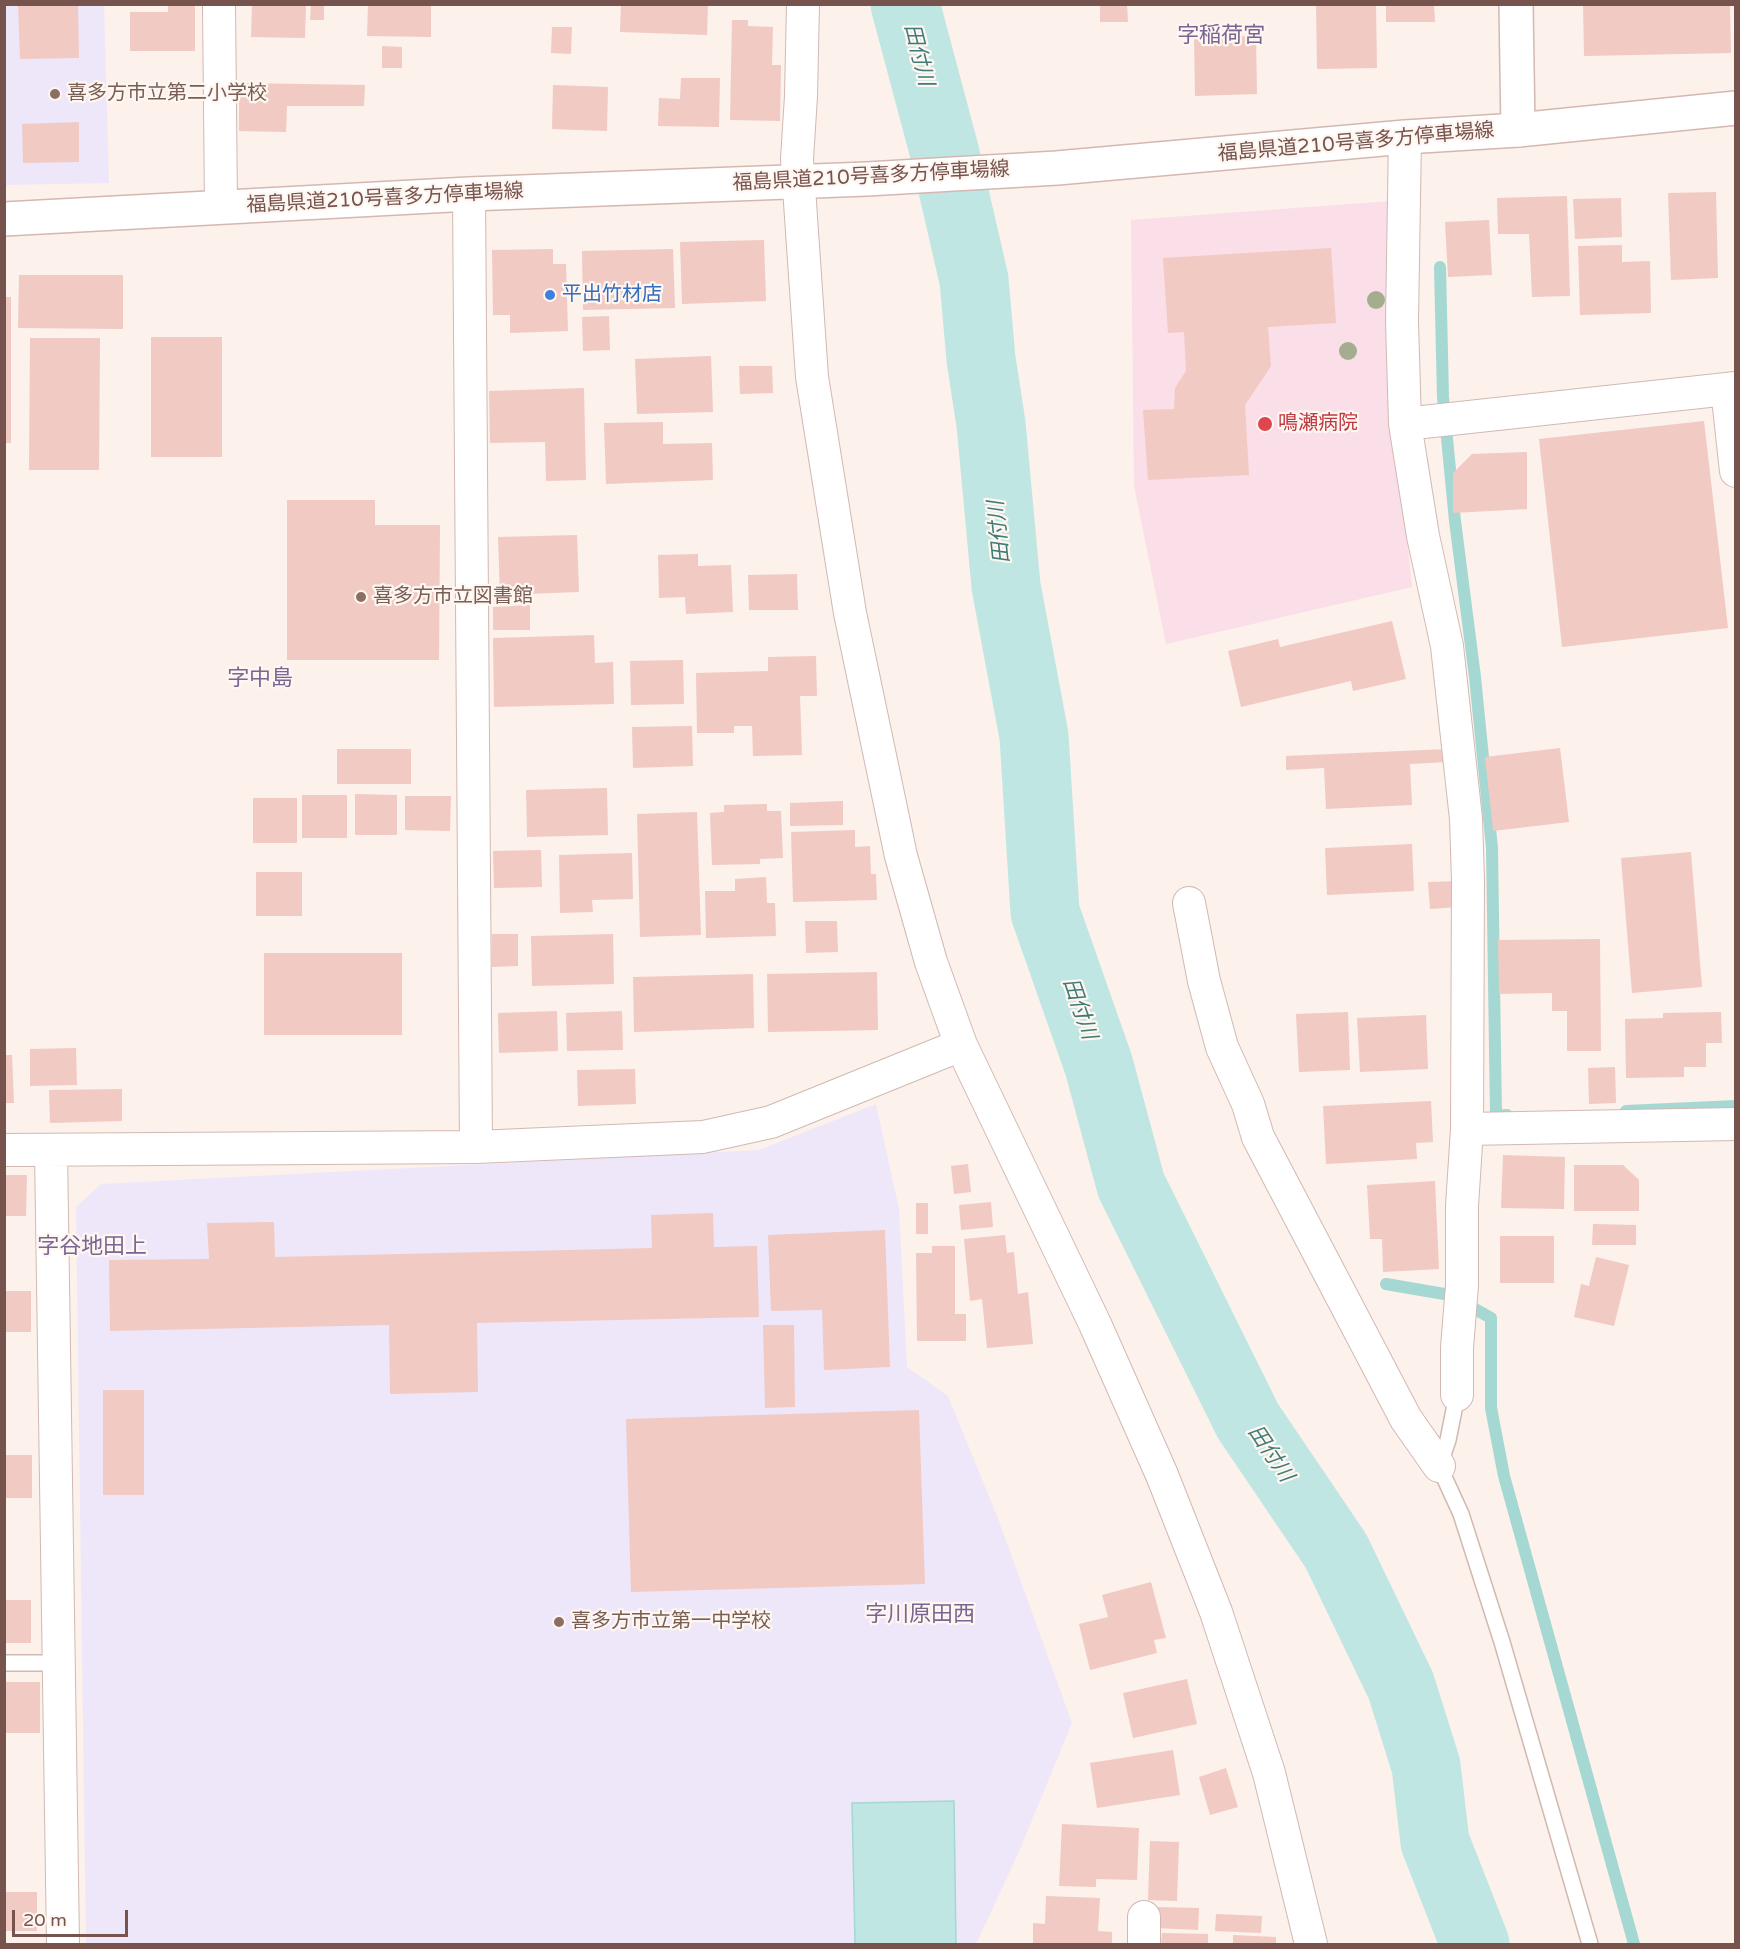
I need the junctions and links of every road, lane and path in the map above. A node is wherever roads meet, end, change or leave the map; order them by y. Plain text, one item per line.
1 (219, 4) edge
2 (803, 4) edge
3 (1516, 4) edge
4 (1736, 108) edge
5 (1518, 130) junction
6 (1405, 137) junction
7 (798, 181) junction
8 (469, 194) junction
9 (221, 207) junction
10 (4, 219) edge
11 (1731, 389) edge
12 (1405, 424) junction
13 (1736, 471) edge
14 (1189, 903) dead end
15 (962, 1045) junction
16 (1736, 1124) edge
17 (1467, 1129) junction
18 (476, 1147) junction
19 (4, 1150) edge
20 (51, 1150) junction
21 (1457, 1395) joint
22 (1439, 1466) junction
23 (4, 1663) edge
24 (58, 1663) junction
25 (63, 1944) edge
26 (1311, 1944) edge
27 (1590, 1944) edge

1 - 9 street
2 - 7 street
3 - 5 main road
4 - 5 main road, 福島県道210号喜多方停車場線
5 - 6 main road, 福島県道210号喜多方停車場線
6 - 7 main road, 福島県道210号喜多方停車場線
6 - 12 street
7 - 8 main road, 福島県道210号喜多方停車場線
7 - 15 street
8 - 9 main road, 福島県道210号喜多方停車場線
8 - 18 street
9 - 10 main road, 福島県道210号喜多方停車場線
11 - 12 street
11 - 13 street
12 - 17 street
14 - 22 street
15 - 18 street
15 - 26 street
16 - 17 street
17 - 21 street
18 - 20 street
19 - 20 street
20 - 24 street
21 - 22 lane
22 - 27 lane
23 - 24 lane
24 - 25 street

